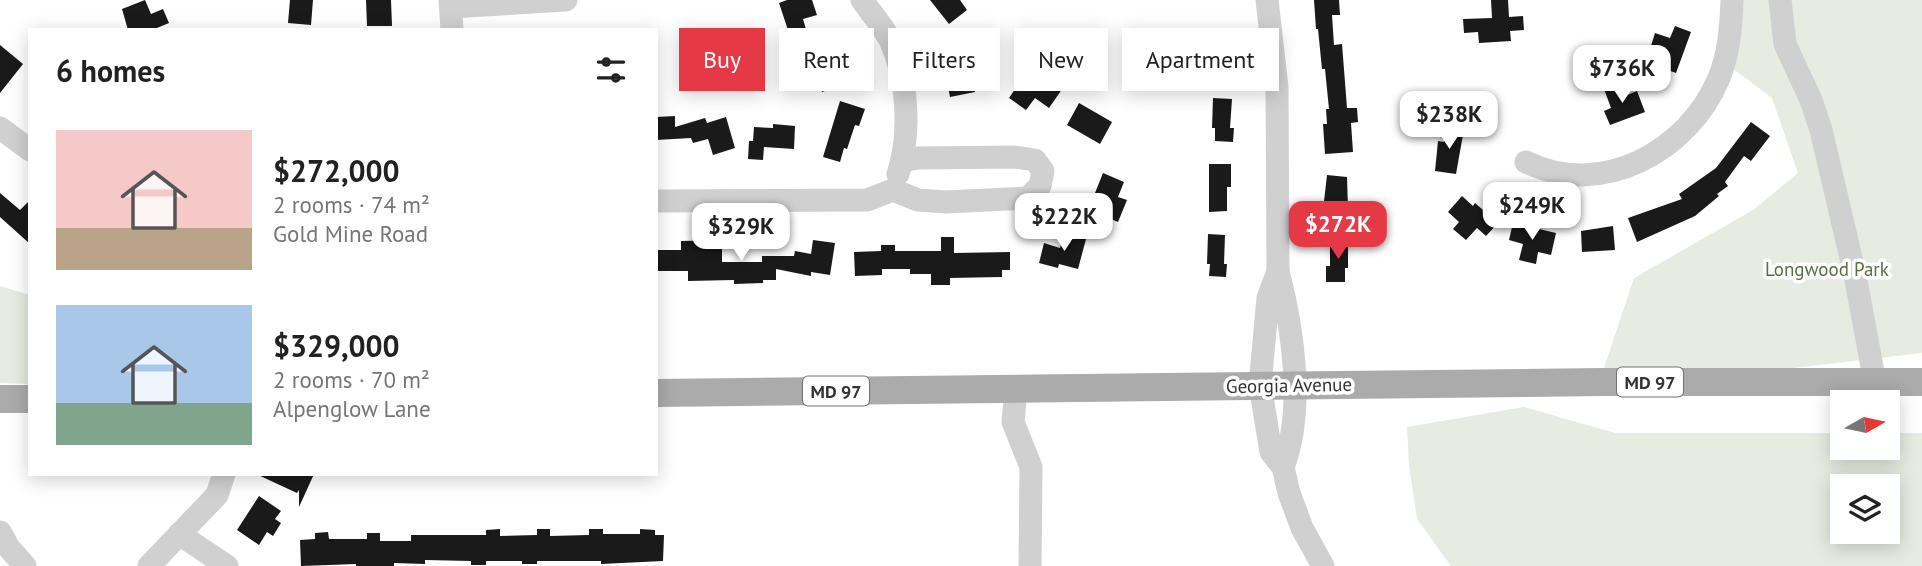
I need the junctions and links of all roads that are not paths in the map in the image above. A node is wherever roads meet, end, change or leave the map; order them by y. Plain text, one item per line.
1 (566, 0) edge
2 (862, 0) edge
3 (1267, 0) edge
4 (1732, 0) edge
5 (1780, 0) edge
6 (538, 1) edge
7 (451, 12) edge
8 (0, 128) edge
9 (28, 149) edge
10 (902, 161) junction
11 (1526, 162) dead end
12 (893, 190) junction
13 (658, 201) edge
14 (1278, 271) junction
15 (1922, 382) edge
16 (1875, 383) junction
17 (1295, 384) junction
18 (1260, 385) junction
19 (1016, 389) junction
20 (658, 393) edge
21 (0, 399) edge
22 (28, 399) edge
23 (1283, 467) junction
24 (223, 476) edge
25 (0, 532) edge
26 (179, 534) junction
27 (25, 566) edge
28 (149, 566) edge
29 (227, 566) edge
30 (1030, 566) edge
31 (1324, 566) edge

1 - 6 street
2 - 10 street
3 - 14 street
4 - 11 street
5 - 16 street
6 - 7 street
8 - 9 street
10 - 12 street
10 - 12 street
12 - 13 street
14 - 17 street
14 - 18 street
15 - 16 main road, Georgia Avenue / MD 97
16 - 17 main road, Georgia Avenue / MD 97
17 - 18 main road, Georgia Avenue / MD 97
17 - 23 street
18 - 19 main road, Georgia Avenue / MD 97
18 - 23 street
19 - 20 main road, Georgia Avenue / MD 97
19 - 30 street
21 - 22 main road
23 - 31 street
24 - 26 street
25 - 27 street
26 - 28 street
26 - 29 street

